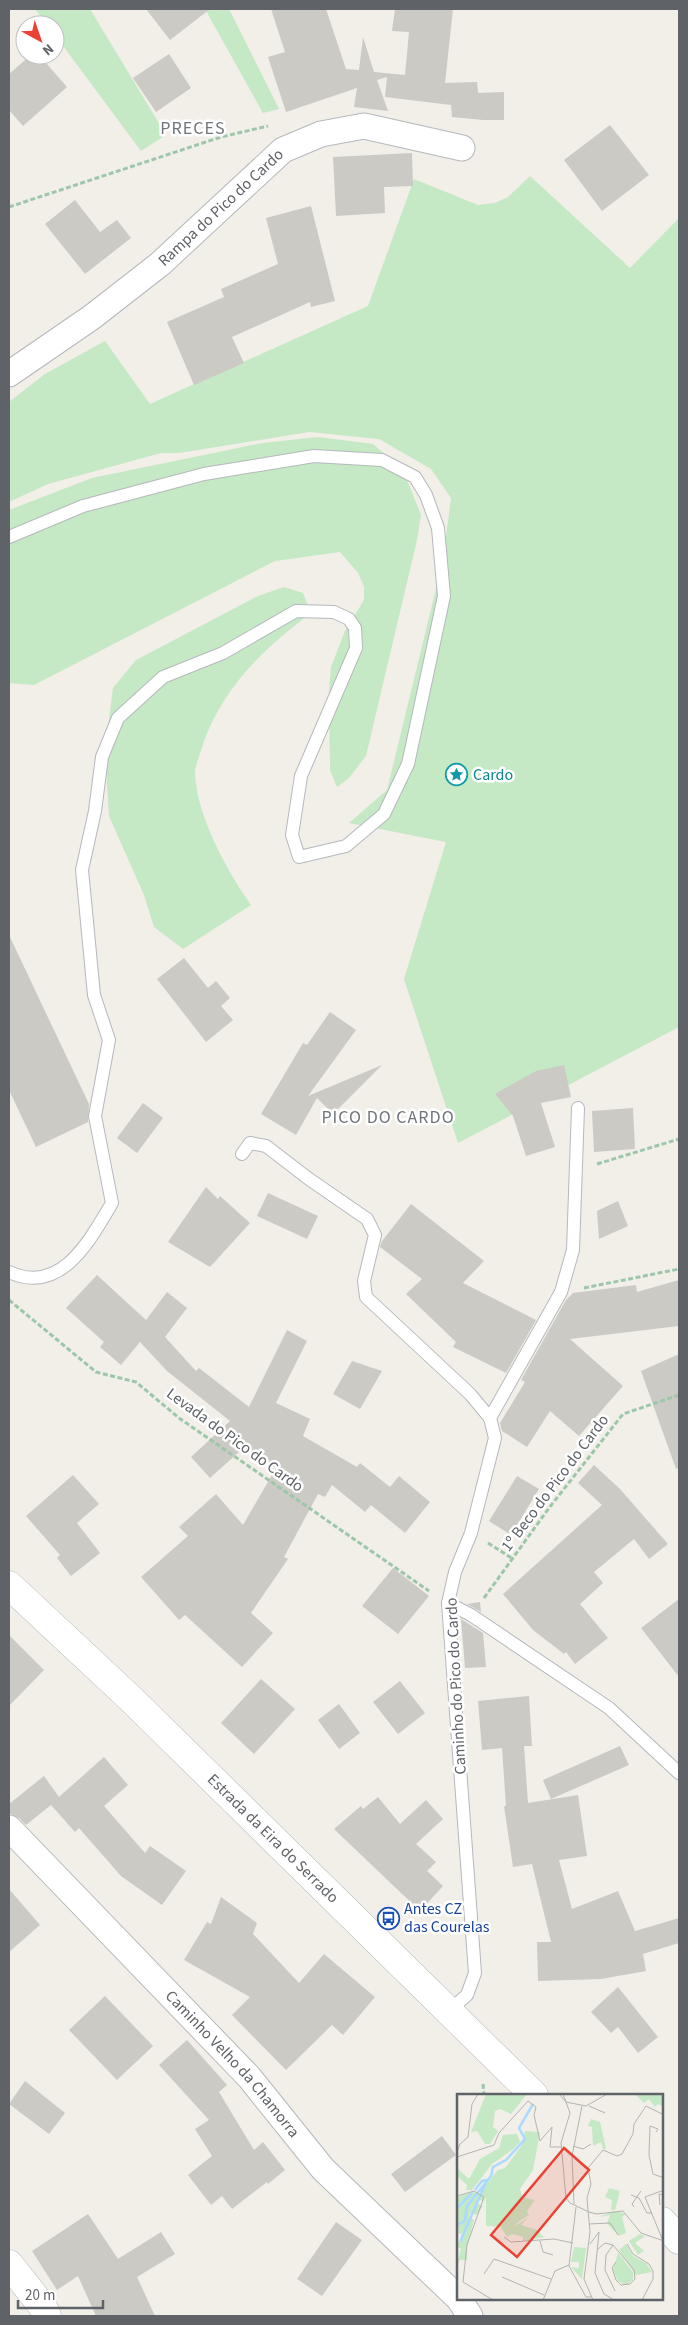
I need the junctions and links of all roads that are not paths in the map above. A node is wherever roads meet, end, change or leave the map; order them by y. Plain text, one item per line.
1 (462, 148) dead end
2 (9, 374) edge
3 (9, 537) edge
4 (578, 1108) dead end
5 (242, 1154) dead end
6 (9, 1272) edge
7 (490, 1418) junction
8 (9, 1585) edge
9 (448, 1603) junction
10 (679, 1773) edge
11 (9, 1828) edge
12 (449, 2011) junction
13 (533, 2094) edge
14 (663, 2222) edge
15 (679, 2240) edge
16 (9, 2264) edge
17 (457, 2297) edge
18 (459, 2300) edge
19 (47, 2316) edge
20 (470, 2316) edge

1 - 2 street, Rampa do Pico do Cardo
3 - 6 lane
4 - 7 lane
5 - 7 lane
7 - 9 lane, Caminho do Pico do Cardo
8 - 12 main road, Estrada da Eira do Serrado
9 - 10 lane
9 - 12 lane, Caminho do Pico do Cardo
11 - 17 street, Caminho Velho da Chamorra
12 - 13 main road, Estrada da Eira do Serrado
14 - 15 main road
16 - 19 main road
18 - 20 street, Caminho Velho da Chamorra

